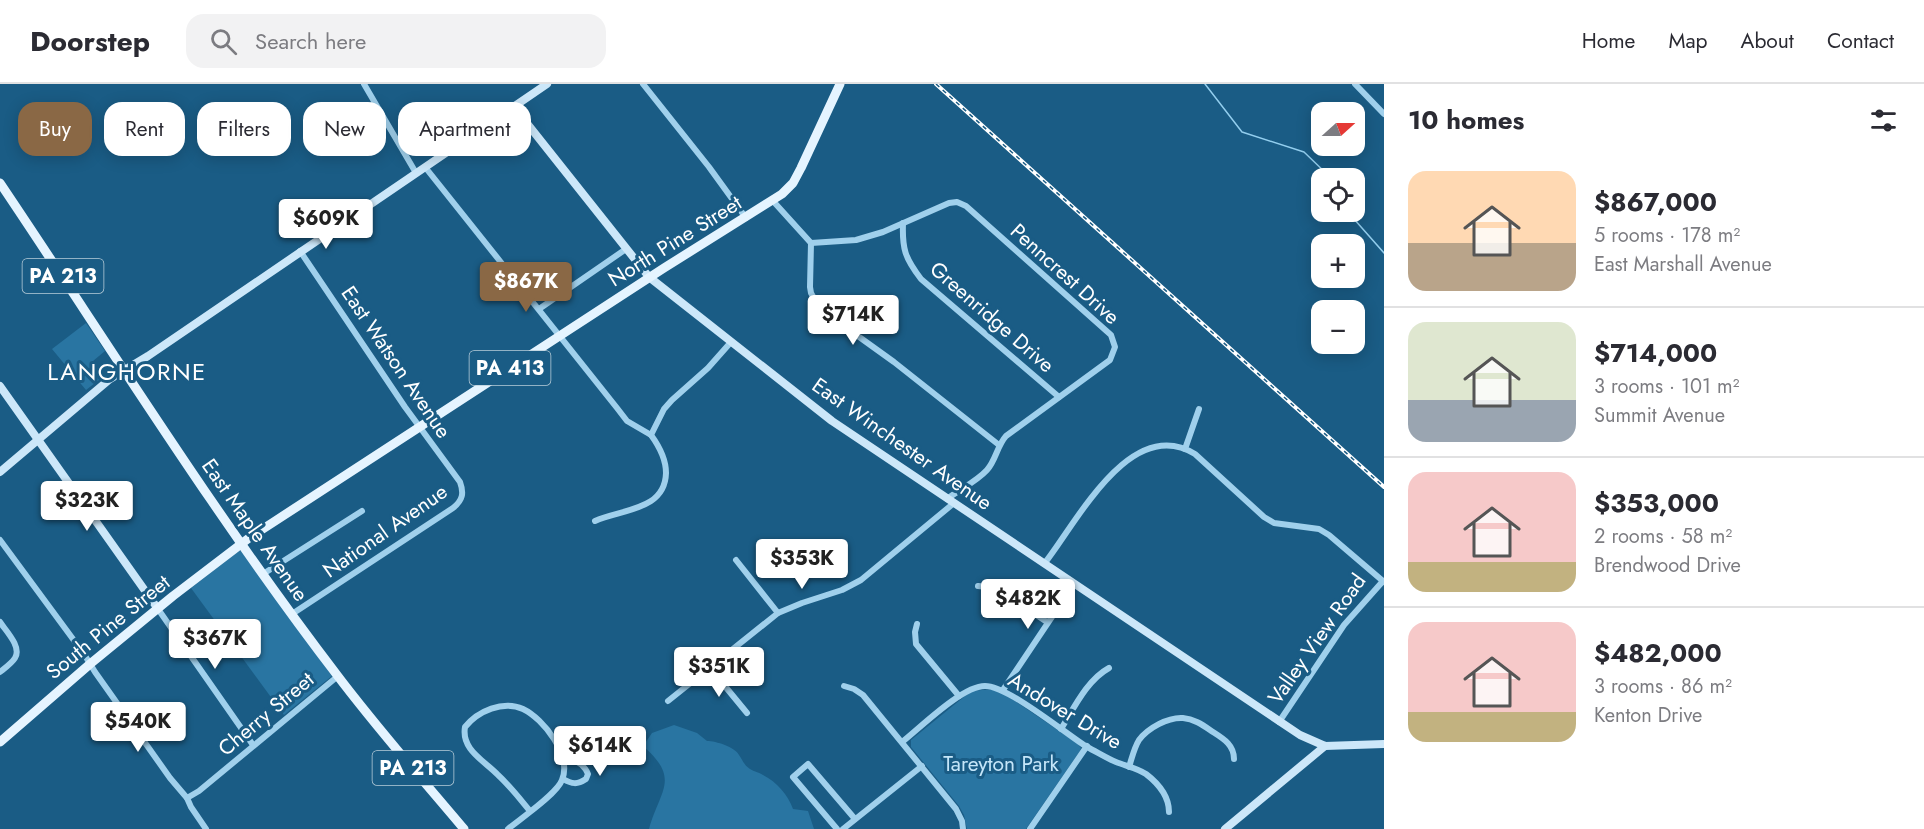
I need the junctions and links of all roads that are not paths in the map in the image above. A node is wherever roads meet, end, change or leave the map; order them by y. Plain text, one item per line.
1 (364, 84) edge
2 (547, 84) edge
3 (643, 84) edge
4 (840, 84) edge
5 (1355, 84) edge
6 (521, 102) edge
7 (1384, 114) edge
8 (531, 129) edge
9 (441, 156) edge
10 (425, 167) junction
11 (416, 173) junction
12 (0, 183) edge
13 (773, 201) junction
14 (746, 218) junction
15 (903, 223) junction
16 (811, 243) junction
17 (626, 249) junction
18 (300, 251) junction
19 (649, 277) junction
20 (539, 309) junction
21 (560, 336) junction
22 (731, 342) junction
23 (124, 370) junction
24 (0, 386) edge
25 (1059, 397) junction
26 (1199, 409) dead end
27 (419, 427) junction
28 (651, 435) junction
29 (38, 440) junction
30 (999, 445) junction
31 (1185, 449) junction
32 (0, 472) edge
33 (463, 492) joint
34 (951, 501) junction
35 (362, 511) dead end
36 (595, 521) dead end
37 (0, 540) edge
38 (241, 544) junction
39 (736, 560) dead end
40 (1044, 564) junction
41 (263, 574) junction
42 (1383, 581) edge
43 (1074, 584) junction
44 (978, 586) dead end
45 (158, 609) junction
46 (778, 613) junction
47 (292, 614) junction
48 (0, 622) edge
49 (1047, 622) junction
50 (917, 624) dead end
51 (90, 664) junction
52 (710, 668) junction
53 (1109, 668) dead end
54 (0, 672) edge
55 (338, 676) junction
56 (844, 686) dead end
57 (1003, 690) junction
58 (959, 696) junction
59 (668, 700) dead end
60 (747, 713) dead end
61 (1279, 722) junction
62 (1061, 729) junction
63 (0, 742) edge
64 (902, 742) junction
65 (1384, 744) edge
66 (253, 745) junction
67 (1087, 746) junction
68 (1325, 746) junction
69 (564, 758) junction
70 (1234, 759) dead end
71 (922, 766) junction
72 (1129, 766) junction
73 (563, 779) junction
74 (187, 798) junction
75 (530, 811) junction
76 (1168, 812) dead end
77 (855, 819) junction
78 (206, 829) edge
79 (464, 829) edge
80 (508, 829) edge
81 (837, 829) edge
82 (843, 829) edge
83 (963, 829) edge
84 (1030, 829) edge
85 (1225, 829) edge

1 - 11 street
2 - 6 street
3 - 14 street
4 - 13 main road, North Pine Street / PA 413
5 - 7 street
8 - 17 street, East Winchester Avenue
9 - 10 street
10 - 11 street
10 - 20 street
11 - 18 street
12 - 23 main road, PA 213
13 - 14 main road, North Pine Street / PA 413
13 - 16 street
14 - 19 main road, North Pine Street / PA 413
15 - 16 street, Penncrest Drive
15 - 25 street, Greenridge Drive
15 - 25 street, Penncrest Drive
16 - 30 street
17 - 19 street, East Winchester Avenue
17 - 20 street
18 - 23 street
18 - 27 street, East Watson Avenue
19 - 21 main road, North Pine Street / PA 413
19 - 22 street, East Winchester Avenue
20 - 21 street
21 - 27 main road, North Pine Street / PA 413
21 - 28 street
22 - 28 street
22 - 34 street, East Winchester Avenue
23 - 29 street
23 - 38 main road, East Maple Avenue / PA 213
24 - 29 street
25 - 30 street, Penncrest Drive
26 - 31 street
27 - 33 street, East Watson Avenue
27 - 38 main road, North Pine Street / PA 413
28 - 36 street
29 - 32 street
29 - 45 street
30 - 34 street, Penncrest Drive
31 - 40 street
31 - 42 street, Valley View Road
33 - 47 street, National Avenue
34 - 40 street, East Winchester Avenue
34 - 46 street, Penncrest Drive
35 - 41 street
37 - 51 street
38 - 41 main road, East Maple Avenue / PA 213
38 - 45 main road, South Pine Street / PA 413
39 - 46 street
40 - 43 street, East Winchester Avenue
41 - 47 main road, East Maple Avenue / PA 213
42 - 61 street, Valley View Road
43 - 49 street
43 - 61 street, East Winchester Avenue
44 - 49 street
45 - 51 main road, South Pine Street / PA 413
45 - 66 street
46 - 52 street, Penncrest Drive
47 - 55 main road, East Maple Avenue / PA 213
48 - 54 street
49 - 57 street
50 - 58 street
51 - 63 main road, South Pine Street / PA 413
51 - 74 street
52 - 59 street, Penncrest Drive
52 - 60 street
53 - 62 street
55 - 66 street, Cherry Street
55 - 79 main road, East Maple Avenue / PA 213
56 - 64 street
57 - 58 street, Andover Drive
57 - 62 street, Andover Drive
58 - 64 street, Andover Drive
61 - 68 street, East Winchester Avenue
62 - 67 street, Andover Drive
64 - 71 street
65 - 68 street
66 - 74 street, Cherry Street
67 - 72 street, Andover Drive
67 - 84 street
68 - 85 street
69 - 73 street
69 - 73 street
69 - 75 street
70 - 72 street
71 - 77 street
71 - 83 street
72 - 76 street, Andover Drive
73 - 75 street
74 - 78 street
75 - 80 street
77 - 81 street
77 - 82 street

